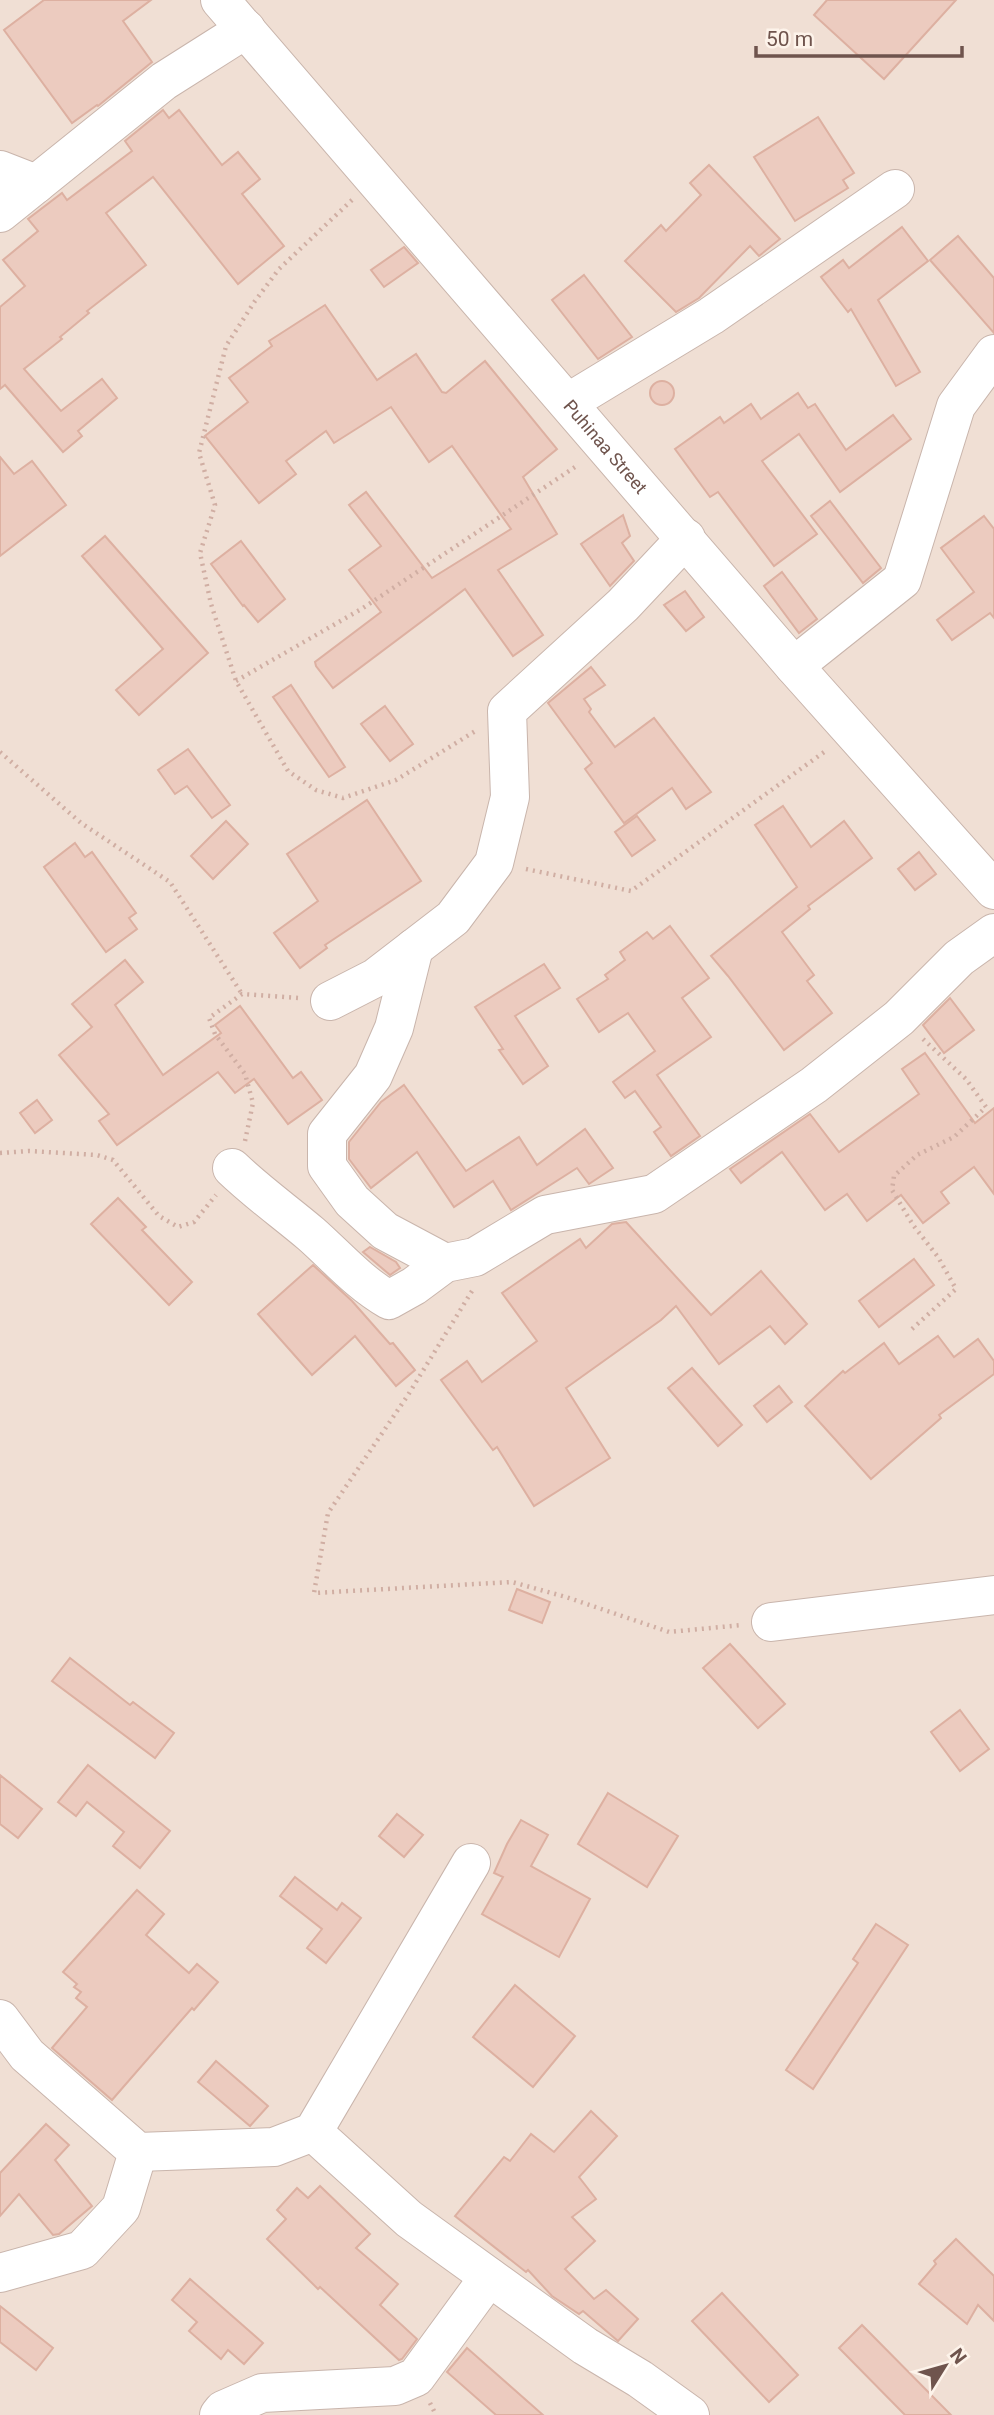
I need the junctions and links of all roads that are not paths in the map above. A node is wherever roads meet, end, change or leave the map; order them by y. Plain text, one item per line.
1 (220, 0) edge
2 (246, 29) junction
3 (0, 170) edge
4 (36, 184) junction
5 (895, 189) dead end
6 (0, 213) edge
7 (994, 354) edge
8 (569, 402) junction
9 (686, 538) junction
10 (794, 666) junction
11 (994, 890) edge
12 (994, 933) edge
13 (414, 948) junction
14 (330, 1000) road end
15 (232, 1168) road end
16 (445, 1263) junction
17 (994, 1595) edge
18 (771, 1622) road end
19 (471, 1863) dead end
20 (0, 2019) edge
21 (313, 2132) junction
22 (138, 2152) junction
23 (0, 2273) edge
24 (489, 2277) junction
25 (219, 2415) edge
26 (690, 2415) edge

1 - 2 street, Puhinaa Street
2 - 4 street
2 - 8 street, Puhinaa Street
3 - 4 street
4 - 6 street
5 - 8 street
7 - 10 street
8 - 9 street, Puhinaa Street
9 - 10 street, Puhinaa Street
9 - 13 street
10 - 11 street, Puhinaa Street
12 - 16 street
13 - 14 street
13 - 16 street
15 - 16 street
17 - 18 street
19 - 21 street
20 - 22 street
21 - 22 street
21 - 24 street
22 - 23 street
24 - 25 street
24 - 26 street

